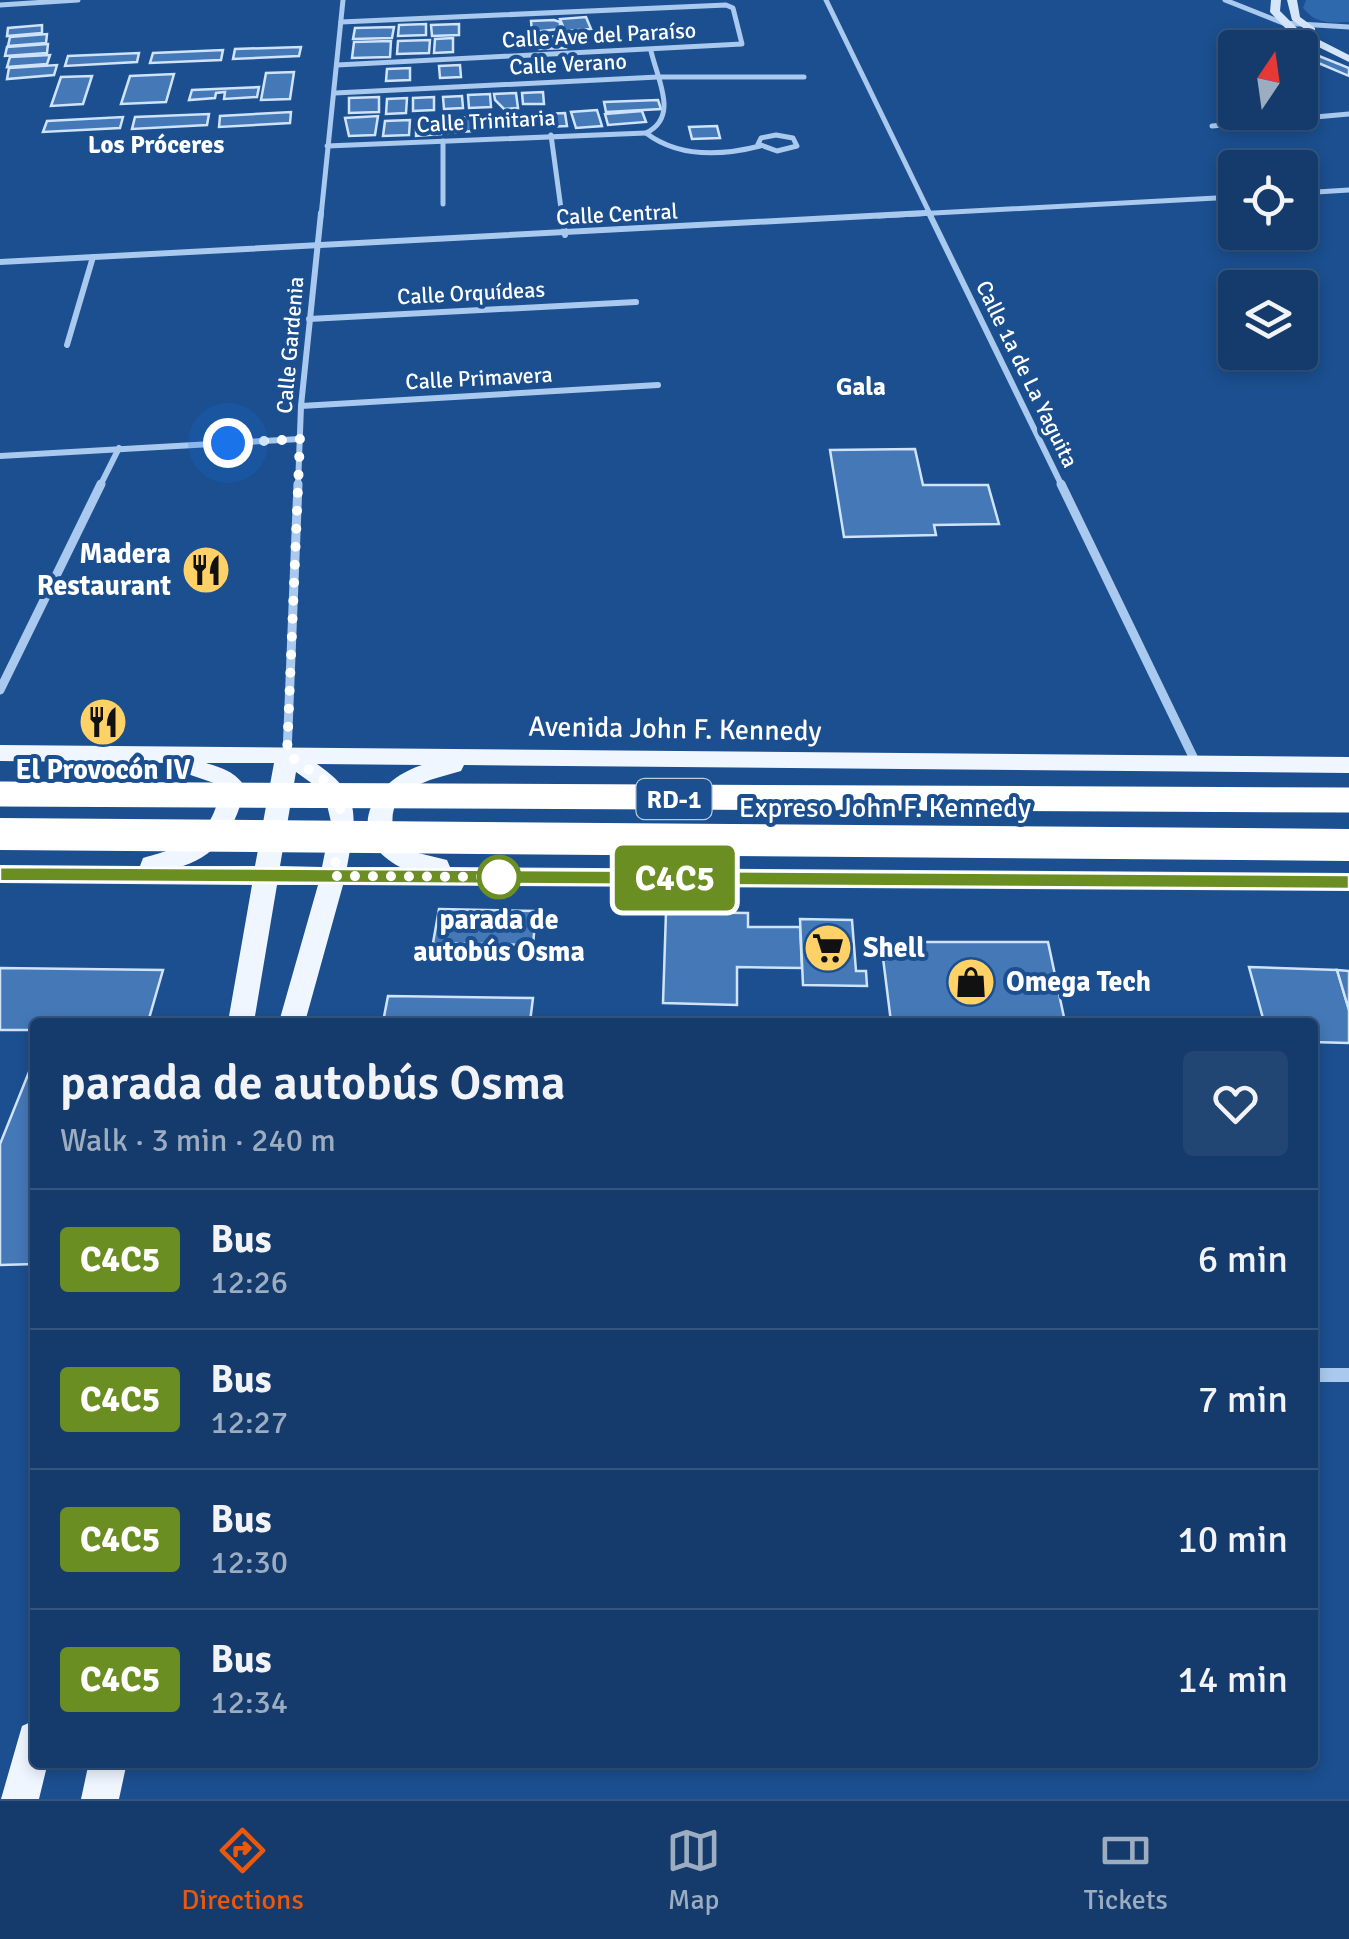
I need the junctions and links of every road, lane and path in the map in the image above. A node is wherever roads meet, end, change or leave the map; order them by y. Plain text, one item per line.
1 (78, 0) edge
2 (343, 0) edge
3 (826, 0) edge
4 (1224, 0) edge
5 (1276, 0) edge
6 (1292, 0) edge
7 (0, 5) edge
8 (341, 22) junction
9 (1283, 24) junction
10 (1305, 26) junction
11 (1349, 27) edge
12 (652, 50) junction
13 (1349, 50) edge
14 (1349, 59) edge
15 (337, 65) junction
16 (658, 77) junction
17 (804, 77) dead end
18 (334, 93) junction
19 (1349, 114) edge
20 (1212, 126) dead end
21 (646, 133) junction
22 (552, 135) junction
23 (443, 141) junction
24 (328, 146) junction
25 (760, 146) junction
26 (1349, 190) edge
27 (1318, 192) edge
28 (1218, 198) edge
29 (444, 204) dead end
30 (930, 216) junction
31 (566, 234) junction
32 (316, 246) junction
33 (94, 258) junction
34 (0, 262) edge
35 (636, 302) dead end
36 (309, 319) junction
37 (67, 346) dead end
38 (658, 385) dead end
39 (301, 406) junction
40 (300, 439) junction
41 (119, 448) junction
42 (0, 456) edge
43 (0, 690) edge
44 (0, 754) edge
45 (152, 754) junction
46 (287, 754) junction
47 (492, 757) junction
48 (1196, 763) junction
49 (1349, 765) edge
50 (0, 794) edge
51 (1349, 800) edge
52 (0, 834) edge
53 (1349, 845) edge
54 (0, 874) edge
55 (98, 875) junction
56 (267, 876) junction
57 (333, 876) junction
58 (488, 876) junction
59 (1349, 882) edge
60 (242, 1018) edge
61 (293, 1018) edge
62 (1318, 1375) edge
63 (1349, 1375) edge
64 (30, 1759) edge
65 (107, 1768) edge
66 (20, 1799) edge
67 (100, 1799) edge

1 - 7 street
2 - 8 street, Calle Gardenia
3 - 30 street, Calle 1a de La Yaguita
4 - 9 street
5 - 9 main road
6 - 10 main road
8 - 12 street, Calle Ave del Paraíso
8 - 15 street, Calle Gardenia
9 - 10 street
9 - 14 main road
10 - 11 street
10 - 13 main road
12 - 15 street, Calle Ave del Paraíso
12 - 16 street
15 - 18 street, Calle Gardenia
16 - 17 street, Calle Verano
16 - 18 street, Calle Verano
16 - 21 street
18 - 24 street, Calle Gardenia
19 - 20 street
21 - 22 street, Calle Trinitaria
21 - 25 street
22 - 23 street, Calle Trinitaria
22 - 31 street
23 - 24 street, Calle Trinitaria
23 - 29 street
24 - 32 street, Calle Gardenia
25 - 25 street
26 - 27 street
28 - 30 street, Calle Central
30 - 31 street, Calle Central
30 - 48 street, Calle 1a de La Yaguita
31 - 32 street, Calle Central
32 - 33 street, Calle Central
32 - 36 street, Calle Gardenia
33 - 34 street, Calle Central
33 - 37 street
35 - 36 street, Calle Orquídeas
36 - 39 street, Calle Gardenia
38 - 39 street, Calle Primavera
39 - 40 street, Calle Gardenia
40 - 41 street
40 - 46 street, Calle Gardenia
41 - 42 street
41 - 43 street
44 - 45 main road, Avenida John F. Kennedy
45 - 46 main road, Avenida John F. Kennedy
45 - 55 main road
46 - 47 main road, Avenida John F. Kennedy
46 - 56 main road
46 - 57 main road
47 - 48 main road, Avenida John F. Kennedy
47 - 58 main road
48 - 49 main road, Avenida John F. Kennedy
50 - 51 highway, Expreso John F. Kennedy / RD-1, bridge
52 - 53 highway, Expreso John F. Kennedy / RD-1, bridge
54 - 55 main road
55 - 56 main road
56 - 57 main road
56 - 60 main road
57 - 58 main road
57 - 61 main road
58 - 59 main road
62 - 63 street
64 - 66 main road
65 - 67 main road

